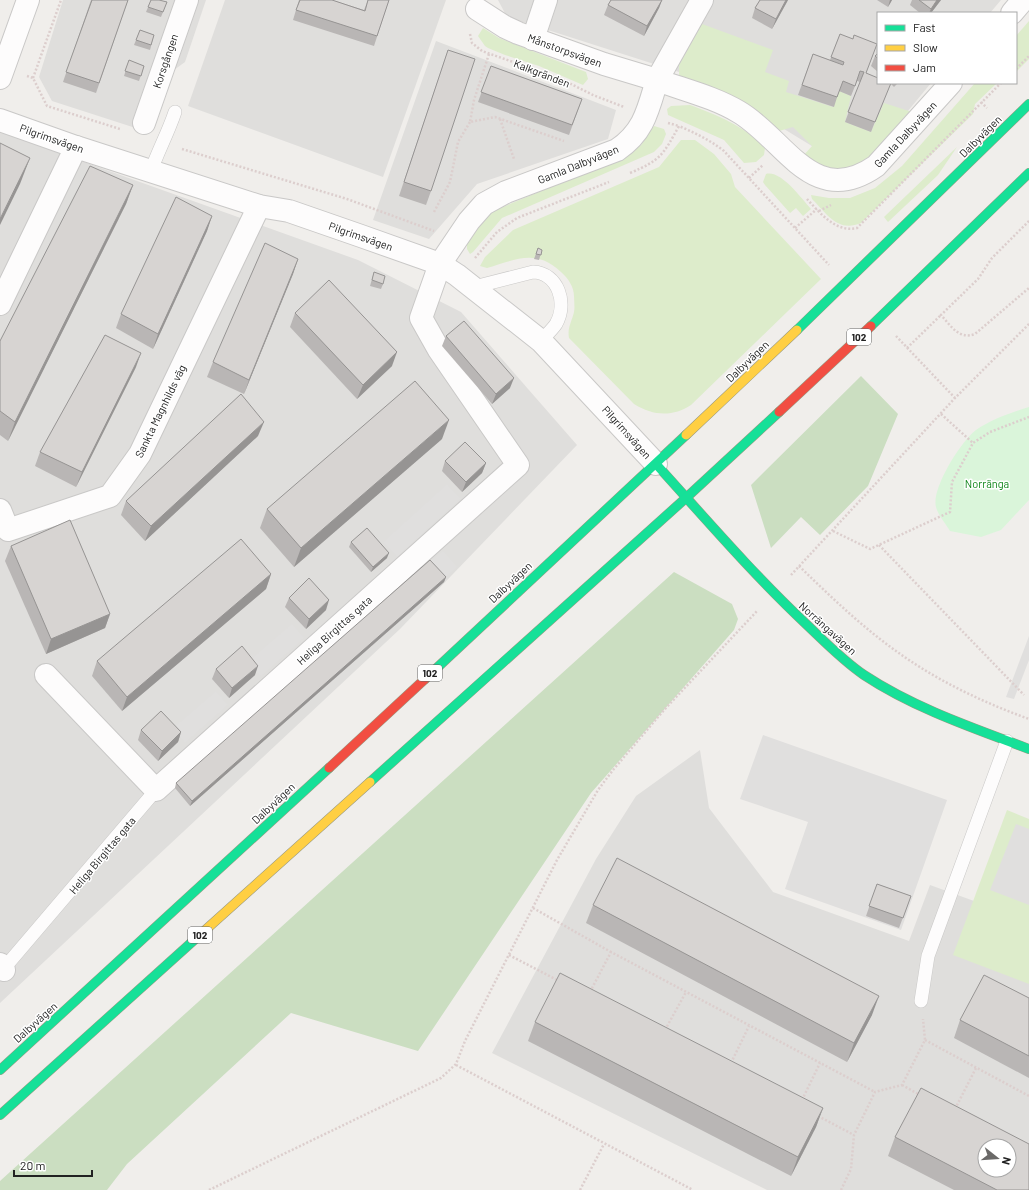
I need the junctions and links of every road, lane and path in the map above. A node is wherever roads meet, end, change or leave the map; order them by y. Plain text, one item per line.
1 (28, 0) edge
2 (61, 0) edge
3 (187, 0) edge
4 (546, 0) edge
5 (702, 0) edge
6 (1023, 0) edge
7 (477, 9) joint
8 (1013, 12) edge
9 (533, 39) junction
10 (489, 54) junction
11 (1029, 56) edge
12 (1017, 68) edge
13 (2, 73) edge
14 (33, 78) junction
15 (657, 80) junction
16 (950, 84) edge
17 (1000, 84) edge
18 (1029, 104) edge
19 (987, 108) dead end
20 (175, 112) dead end
21 (646, 116) junction
22 (500, 118) junction
23 (0, 120) edge
24 (470, 122) junction
25 (135, 127) joint
26 (564, 141) dead end
27 (163, 143) junction
28 (76, 147) junction
29 (514, 159) dead end
30 (151, 171) junction
31 (1029, 173) edge
32 (627, 174) dead end
33 (613, 180) dead end
34 (259, 206) junction
35 (817, 209) dead end
36 (434, 212) dead end
37 (1029, 221) edge
38 (795, 228) junction
39 (456, 239) junction
40 (833, 270) dead end
41 (457, 276) junction
42 (1029, 288) edge
43 (0, 304) edge
44 (941, 315) junction
45 (1029, 324) edge
46 (892, 333) dead end
47 (541, 341) junction
48 (907, 348) junction
49 (955, 398) junction
50 (940, 414) junction
51 (1029, 417) edge
52 (973, 443) junction
53 (656, 464) junction
54 (687, 497) junction
55 (0, 510) edge
56 (833, 531) junction
57 (879, 546) junction
58 (799, 566) junction
59 (773, 594) junction
60 (46, 675) dead end
61 (1024, 695) dead end
62 (1029, 719) edge
63 (1006, 741) junction
64 (1029, 749) edge
65 (156, 790) junction
66 (533, 908) junction
67 (610, 952) junction
68 (509, 955) junction
69 (1, 969) edge
70 (561, 982) edge
71 (686, 992) junction
72 (587, 996) edge
73 (921, 1001) joint
74 (750, 1026) junction
75 (663, 1034) edge
76 (925, 1040) junction
77 (820, 1063) junction
78 (456, 1064) junction
79 (976, 1068) junction
80 (728, 1069) edge
81 (0, 1070) edge
82 (902, 1085) junction
83 (875, 1092) junction
84 (921, 1096) edge
85 (1029, 1096) edge
86 (799, 1106) edge
87 (813, 1113) edge
88 (953, 1113) edge
89 (0, 1115) edge
90 (854, 1135) junction
91 (604, 1144) junction
92 (209, 1190) edge
93 (580, 1190) edge
94 (693, 1190) edge
95 (841, 1190) edge

1 - 13 street
2 - 14 path
3 - 25 street, Korsgången
4 - 9 street
5 - 15 street
6 - 8 street
7 - 9 street, Månstorpsvägen
7 - 10 path, Kalkgränden
9 - 15 street, Månstorpsvägen
10 - 21 path, Kalkgränden
10 - 24 path
11 - 12 path
13 - 14 path
14 - 25 path
15 - 16 street, Gamla Dalbyvägen
15 - 21 street, Gamla Dalbyvägen
17 - 19 path
18 - 53 main road, Dalbyvägen / 102
20 - 27 lane
21 - 39 street, Gamla Dalbyvägen
22 - 24 path
22 - 26 path
22 - 29 path
23 - 28 street, Pilgrimsvägen
24 - 36 path
27 - 30 lane
27 - 39 path
28 - 30 street, Pilgrimsvägen
28 - 43 street
30 - 34 street, Pilgrimsvägen
31 - 54 main road, 102
32 - 38 path
33 - 41 path
34 - 41 street, Pilgrimsvägen
34 - 55 street, Sankta Magnhilds väg
35 - 38 path
37 - 44 path
38 - 40 path
39 - 41 street, Gamla Dalbyvägen
41 - 47 street, Pilgrimsvägen
41 - 47 lane
41 - 65 street, Heliga Birgittas gata
42 - 44 path
44 - 48 path
45 - 49 path
46 - 48 path
47 - 53 street, Pilgrimsvägen
48 - 49 path
49 - 50 path
50 - 52 path
50 - 56 path
51 - 52 path
52 - 57 path
53 - 54 main road, Norrängavägen
53 - 81 main road, Dalbyvägen / 102
54 - 59 main road, Norrängavägen
54 - 89 main road, 102
56 - 57 path
56 - 58 path
57 - 61 path
58 - 59 path
58 - 62 path
59 - 63 main road, Norrängavägen
59 - 66 path
60 - 65 street
63 - 64 main road, Norrängavägen
63 - 73 lane
65 - 69 lane, Heliga Birgittas gata
66 - 67 path
66 - 68 path
67 - 71 path
67 - 72 path
68 - 70 path
68 - 78 path
71 - 74 path
71 - 75 path
73 - 76 path
74 - 77 path
74 - 80 path
76 - 79 path
76 - 82 path
77 - 83 path
77 - 86 path
78 - 91 path
78 - 92 path
79 - 85 path
79 - 88 path
82 - 83 path
82 - 84 path
83 - 90 path
87 - 90 path
90 - 95 path
91 - 93 path
91 - 94 path

